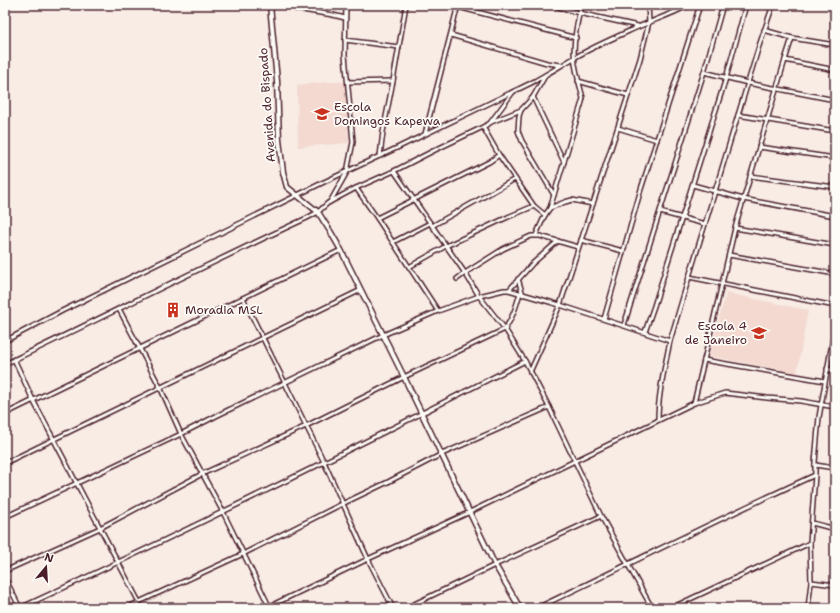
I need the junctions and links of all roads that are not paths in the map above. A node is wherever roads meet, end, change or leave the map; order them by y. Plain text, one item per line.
1 (270, 5) edge
2 (346, 5) edge
3 (406, 5) edge
4 (552, 5) edge
5 (581, 5) edge
6 (648, 5) edge
7 (679, 5) edge
8 (689, 5) edge
9 (700, 5) edge
10 (723, 5) edge
11 (746, 5) edge
12 (773, 5) edge
13 (832, 5) edge
14 (458, 6) edge
15 (296, 9) dead end
16 (678, 11) junction
17 (579, 13) junction
18 (345, 18) junction
19 (649, 22) junction
20 (639, 26) junction
21 (764, 30) junction
22 (451, 36) junction
23 (576, 38) junction
24 (792, 38) junction
25 (345, 40) junction
26 (835, 45) edge
27 (399, 47) junction
28 (575, 58) junction
29 (785, 60) junction
30 (561, 65) junction
31 (835, 70) edge
32 (704, 72) junction
33 (545, 76) junction
34 (726, 78) junction
35 (393, 81) junction
36 (578, 81) junction
37 (348, 82) junction
38 (748, 83) junction
39 (777, 89) junction
40 (514, 90) junction
41 (628, 95) junction
42 (533, 97) junction
43 (835, 100) edge
44 (521, 110) junction
45 (738, 115) junction
46 (767, 120) junction
47 (490, 123) junction
48 (482, 127) junction
49 (618, 128) junction
50 (835, 131) edge
51 (426, 134) junction
52 (657, 140) junction
53 (759, 147) junction
54 (499, 155) junction
55 (380, 156) junction
56 (835, 158) edge
57 (564, 162) junction
58 (394, 171) junction
59 (347, 172) junction
60 (750, 176) junction
61 (515, 179) junction
62 (692, 185) junction
63 (835, 187) edge
64 (356, 188) junction
65 (715, 192) junction
66 (298, 195) junction
67 (554, 195) junction
68 (414, 199) junction
69 (743, 199) junction
70 (328, 203) junction
71 (593, 204) junction
72 (534, 206) junction
73 (550, 208) junction
74 (318, 212) junction
75 (660, 212) junction
76 (545, 215) junction
77 (835, 216) edge
78 (377, 218) junction
79 (682, 218) junction
80 (431, 224) junction
81 (705, 224) junction
82 (735, 228) junction
83 (536, 235) junction
84 (581, 240) junction
85 (558, 241) junction
86 (393, 242) junction
87 (835, 245) edge
88 (446, 246) junction
89 (578, 247) junction
90 (341, 250) junction
91 (623, 252) junction
92 (729, 255) junction
93 (409, 267) junction
94 (465, 273) junction
95 (835, 274) edge
96 (689, 277) junction
97 (457, 279) dead end
98 (518, 279) junction
99 (723, 284) junction
100 (361, 290) junction
101 (509, 290) junction
102 (522, 294) junction
103 (479, 296) junction
104 (243, 298) junction
105 (560, 305) junction
106 (835, 306) edge
107 (119, 309) junction
108 (438, 311) junction
109 (604, 319) junction
110 (624, 326) junction
111 (835, 326) edge
112 (504, 329) junction
113 (645, 332) junction
114 (383, 335) junction
115 (263, 338) junction
116 (834, 339) edge
117 (5, 341) edge
118 (670, 341) junction
119 (140, 349) junction
120 (14, 359) junction
121 (704, 360) junction
122 (525, 361) junction
123 (5, 364) edge
124 (827, 369) junction
125 (835, 371) edge
126 (530, 372) junction
127 (404, 377) junction
128 (825, 381) junction
129 (285, 382) junction
130 (160, 387) junction
131 (34, 400) junction
132 (694, 403) junction
133 (822, 404) junction
134 (549, 407) junction
135 (835, 407) edge
136 (5, 414) edge
137 (422, 414) junction
138 (658, 420) junction
139 (306, 426) junction
140 (181, 434) junction
141 (54, 439) junction
142 (442, 454) junction
143 (575, 461) junction
144 (324, 462) junction
145 (5, 463) edge
146 (815, 465) junction
147 (835, 468) edge
148 (202, 474) junction
149 (816, 475) junction
150 (77, 483) junction
151 (342, 504) junction
152 (223, 512) junction
153 (470, 512) junction
154 (601, 516) junction
155 (5, 517) edge
156 (812, 523) junction
157 (100, 528) junction
158 (835, 529) edge
159 (810, 543) junction
160 (243, 554) junction
161 (368, 559) junction
162 (118, 563) junction
163 (495, 565) junction
164 (628, 565) junction
165 (5, 571) edge
166 (5, 578) edge
167 (811, 582) junction
168 (835, 585) edge
169 (139, 602) junction
170 (20, 608) edge
171 (126, 608) edge
172 (268, 608) edge
173 (393, 608) edge
174 (406, 608) edge
175 (520, 608) edge
176 (537, 608) edge
177 (652, 608) edge
178 (671, 608) edge
179 (808, 608) edge

1 - 66 main road, Avenida do Bispado
2 - 18 street
3 - 27 street
4 - 17 street
5 - 17 street
6 - 19 street
7 - 16 street
8 - 16 street
9 - 52 street
10 - 32 street
11 - 34 street
12 - 21 street
13 - 26 street
14 - 22 street
14 - 23 street
15 - 18 street
16 - 19 street
17 - 20 street
17 - 23 street
18 - 25 street
19 - 20 street
19 - 41 street
20 - 28 street
21 - 24 street
21 - 38 street
22 - 30 street
22 - 51 street
23 - 28 street
24 - 26 street
24 - 29 street
25 - 27 street
25 - 37 street
27 - 35 street
28 - 30 street
28 - 36 street
29 - 31 street
29 - 39 street
30 - 33 street
32 - 34 street
32 - 75 street
33 - 40 street
33 - 42 street
34 - 38 street
34 - 62 street
35 - 37 street
35 - 55 street
36 - 41 street
36 - 57 street
37 - 59 street
38 - 39 street
38 - 45 street
39 - 43 street
39 - 46 street
40 - 47 street
40 - 51 street
41 - 49 street
42 - 44 street
42 - 57 street
44 - 47 street
44 - 67 street
45 - 46 street
45 - 65 street
46 - 50 street
46 - 53 street
47 - 48 street
48 - 54 street
48 - 58 street
49 - 52 street
49 - 71 street
51 - 55 street
52 - 91 street
53 - 56 street
53 - 60 street
54 - 61 street
54 - 68 street
55 - 59 street
57 - 67 street
58 - 64 street
58 - 68 street
59 - 66 street
59 - 70 street
60 - 63 street
60 - 69 street
61 - 72 street
61 - 80 street
62 - 65 street
62 - 79 street
64 - 70 street
64 - 78 street
65 - 69 street
65 - 81 street
66 - 74 main road, Avenida do Bispado
66 - 117 street
67 - 73 street
68 - 78 street
68 - 80 street
69 - 77 street
69 - 82 street
70 - 74 street
71 - 73 street
71 - 84 street
72 - 76 street
72 - 88 street
73 - 76 street
74 - 90 main road, Avenida do Bispado
74 - 107 street
75 - 79 street
75 - 110 street
76 - 83 street
78 - 86 street
79 - 81 street
79 - 113 street
80 - 86 street
80 - 88 street
81 - 96 street
82 - 87 street
82 - 92 street
83 - 85 street
83 - 94 street
84 - 89 street
84 - 91 street
85 - 89 street
85 - 98 street
86 - 93 street
88 - 93 street
88 - 94 street
89 - 105 street
90 - 100 main road, Avenida do Bispado
90 - 104 street
91 - 109 street
92 - 95 street
92 - 99 street
93 - 108 street
94 - 97 street
94 - 103 street
96 - 99 street
96 - 118 street
98 - 101 street
98 - 102 street
99 - 106 street
99 - 121 street
100 - 114 main road, Avenida do Bispado
100 - 115 street
101 - 102 street
101 - 103 street
102 - 105 street
102 - 112 street
103 - 108 street
103 - 112 street
104 - 115 street
104 - 119 street
105 - 109 street
105 - 126 street
107 - 119 street
107 - 120 street
108 - 114 street
109 - 110 street
110 - 113 street
111 - 116 street
112 - 122 street
112 - 127 street
113 - 118 street
114 - 127 main road, Avenida do Bispado
114 - 129 street
115 - 129 street
115 - 130 street
116 - 124 street
118 - 138 street
119 - 130 street
119 - 131 street
120 - 123 street
120 - 131 street
121 - 128 street
121 - 132 street
122 - 126 street
122 - 137 street
124 - 125 street
124 - 128 street
126 - 134 street
127 - 137 main road, Avenida do Bispado
127 - 139 street
128 - 133 street
129 - 139 street
129 - 140 street
130 - 140 street
130 - 141 street
131 - 136 street
131 - 141 street
132 - 133 street
132 - 138 street
133 - 135 street
133 - 146 street
134 - 142 street
134 - 143 street
137 - 142 main road, Avenida do Bispado
137 - 144 street
138 - 143 street
139 - 144 street
139 - 148 street
140 - 148 street
140 - 150 street
141 - 145 street
141 - 150 street
142 - 151 street
142 - 153 main road, Avenida do Bispado
143 - 153 street
143 - 154 street
144 - 151 street
144 - 152 street
146 - 147 street
146 - 149 street
148 - 152 street
148 - 157 street
149 - 156 street
149 - 164 street
150 - 155 street
150 - 157 street
151 - 160 street
151 - 161 street
152 - 160 street
152 - 162 street
153 - 161 street
153 - 163 main road, Avenida do Bispado
154 - 163 street
154 - 164 street
156 - 158 street
156 - 159 street
157 - 162 street
157 - 165 street
159 - 167 street
159 - 178 street
160 - 169 street
160 - 172 street
161 - 172 street
161 - 173 street
162 - 169 street
162 - 170 street
163 - 174 street
163 - 175 main road, Avenida do Bispado
164 - 176 street
164 - 177 street
166 - 170 street
167 - 168 street
167 - 179 street
169 - 171 street

